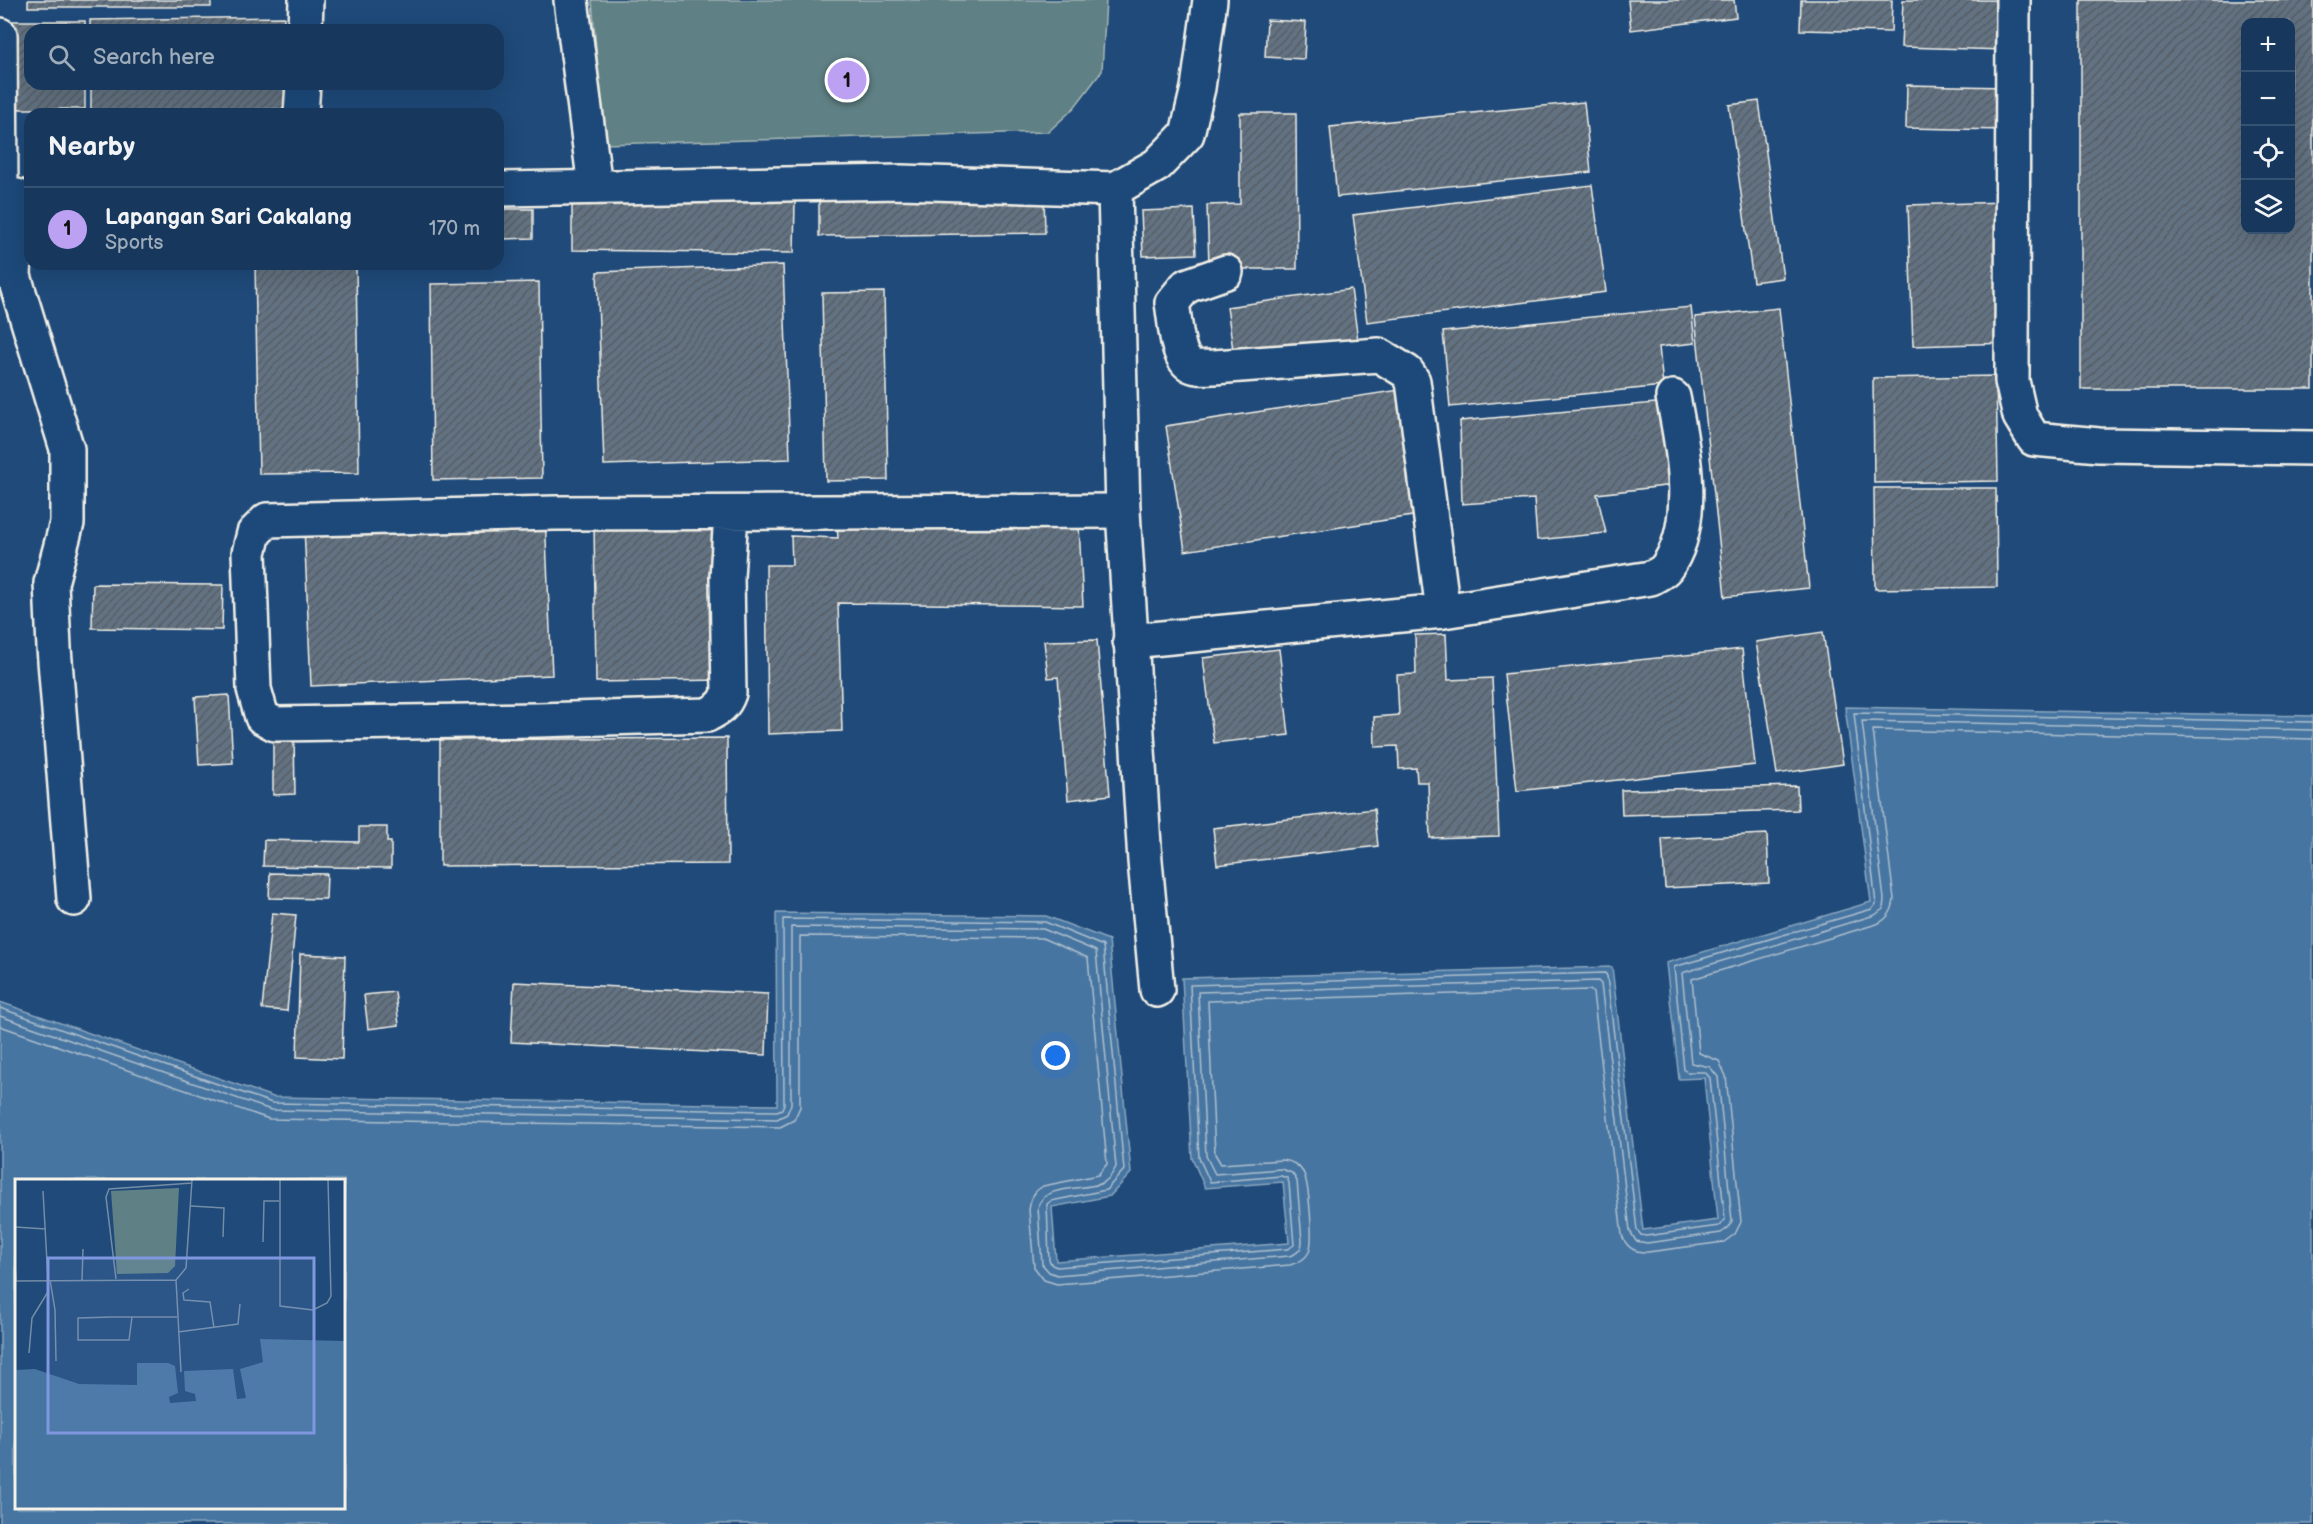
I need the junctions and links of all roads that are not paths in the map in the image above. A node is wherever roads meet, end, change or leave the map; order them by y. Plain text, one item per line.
1 (306, 0) edge
2 (571, 0) edge
3 (1210, 0) edge
4 (2013, 0) edge
5 (305, 24) edge
6 (0, 35) edge
7 (303, 90) edge
8 (301, 108) edge
9 (595, 187) junction
10 (504, 189) edge
11 (1115, 189) junction
12 (12, 196) edge
13 (1226, 272) dead end
14 (7, 284) edge
15 (1674, 397) dead end
16 (2313, 448) edge
17 (1123, 511) junction
18 (731, 513) junction
19 (1443, 611) junction
20 (1130, 641) junction
21 (74, 899) dead end
22 (1157, 990) dead end

1 - 5 street
2 - 9 street
3 - 11 street
4 - 16 street
6 - 12 street
7 - 8 street
9 - 10 street
9 - 11 street
11 - 17 street
12 - 14 street
13 - 19 street
14 - 21 street
15 - 19 street
17 - 18 street
17 - 20 street
18 - 18 street
19 - 20 street
20 - 22 street

